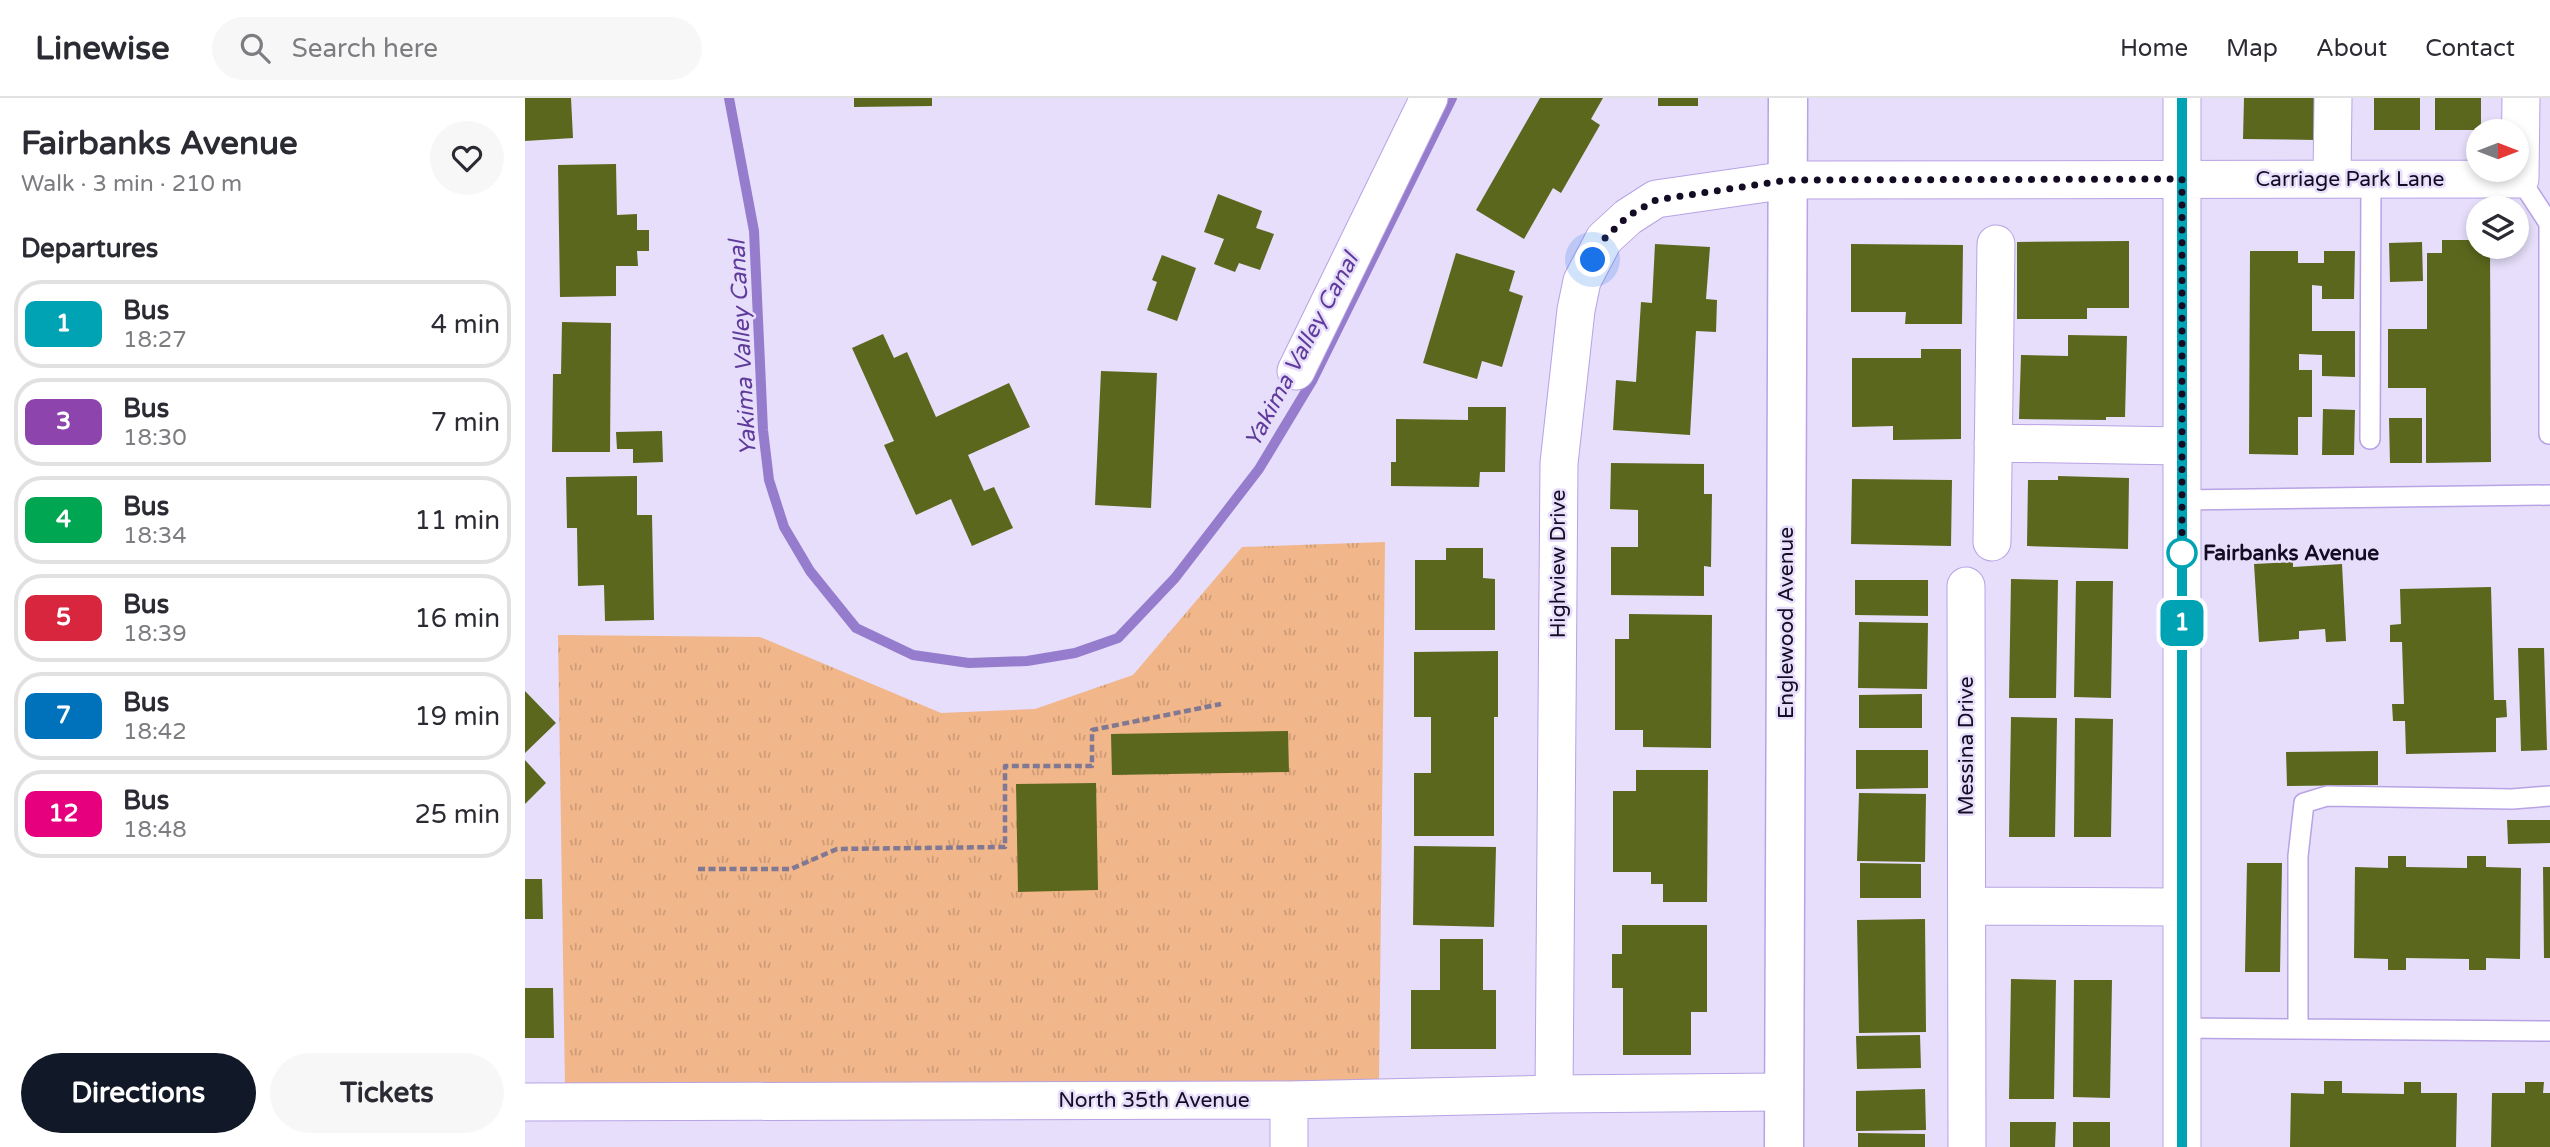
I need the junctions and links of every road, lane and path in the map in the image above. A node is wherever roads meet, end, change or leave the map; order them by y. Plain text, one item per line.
1 (1429, 98) edge
2 (1788, 98) edge
3 (2182, 98) edge
4 (2333, 98) edge
5 (2521, 98) edge
6 (2521, 119) edge
7 (2182, 179) junction
8 (2332, 179) junction
9 (2371, 179) junction
10 (2466, 179) edge
11 (1788, 180) junction
12 (2522, 182) edge
13 (2549, 225) edge
14 (1996, 244) dead end
15 (1296, 371) dead end
16 (2549, 434) edge
17 (2370, 439) dead end
18 (1993, 443) junction
19 (2182, 446) junction
20 (2550, 495) edge
21 (2182, 500) junction
22 (1992, 542) dead end
23 (1966, 586) dead end
24 (1221, 704) dead end
25 (2550, 796) edge
26 (698, 869) dead end
27 (1967, 906) junction
28 (2182, 906) junction
29 (2182, 1028) junction
30 (2298, 1029) junction
31 (2550, 1031) edge
32 (1783, 1092) junction
33 (1554, 1094) junction
34 (1289, 1100) junction
35 (525, 1102) edge
36 (1289, 1147) edge
37 (1784, 1147) edge
38 (1967, 1147) edge
39 (2182, 1147) edge

1 - 15 street
2 - 11 street, Englewood Avenue
3 - 7 street
4 - 8 street
5 - 6 street
7 - 8 street, Carriage Park Lane
7 - 11 street, Carriage Park Lane
7 - 19 street
8 - 9 street, Carriage Park Lane
9 - 10 street, Carriage Park Lane
9 - 17 lane
11 - 32 street, Englewood Avenue
11 - 33 street, Highview Drive
12 - 13 lane
13 - 16 lane
14 - 18 street
18 - 19 street
18 - 22 street
19 - 21 street
20 - 21 lane
21 - 28 street
23 - 27 street, Messina Drive
24 - 26 path
25 - 30 lane
27 - 28 street
27 - 38 street, Messina Drive
28 - 29 street
29 - 30 lane
29 - 39 street
30 - 31 lane
32 - 33 street, North 35th Avenue
32 - 37 street, Englewood Avenue
33 - 34 street, North 35th Avenue
34 - 35 street, North 35th Avenue
34 - 36 street

